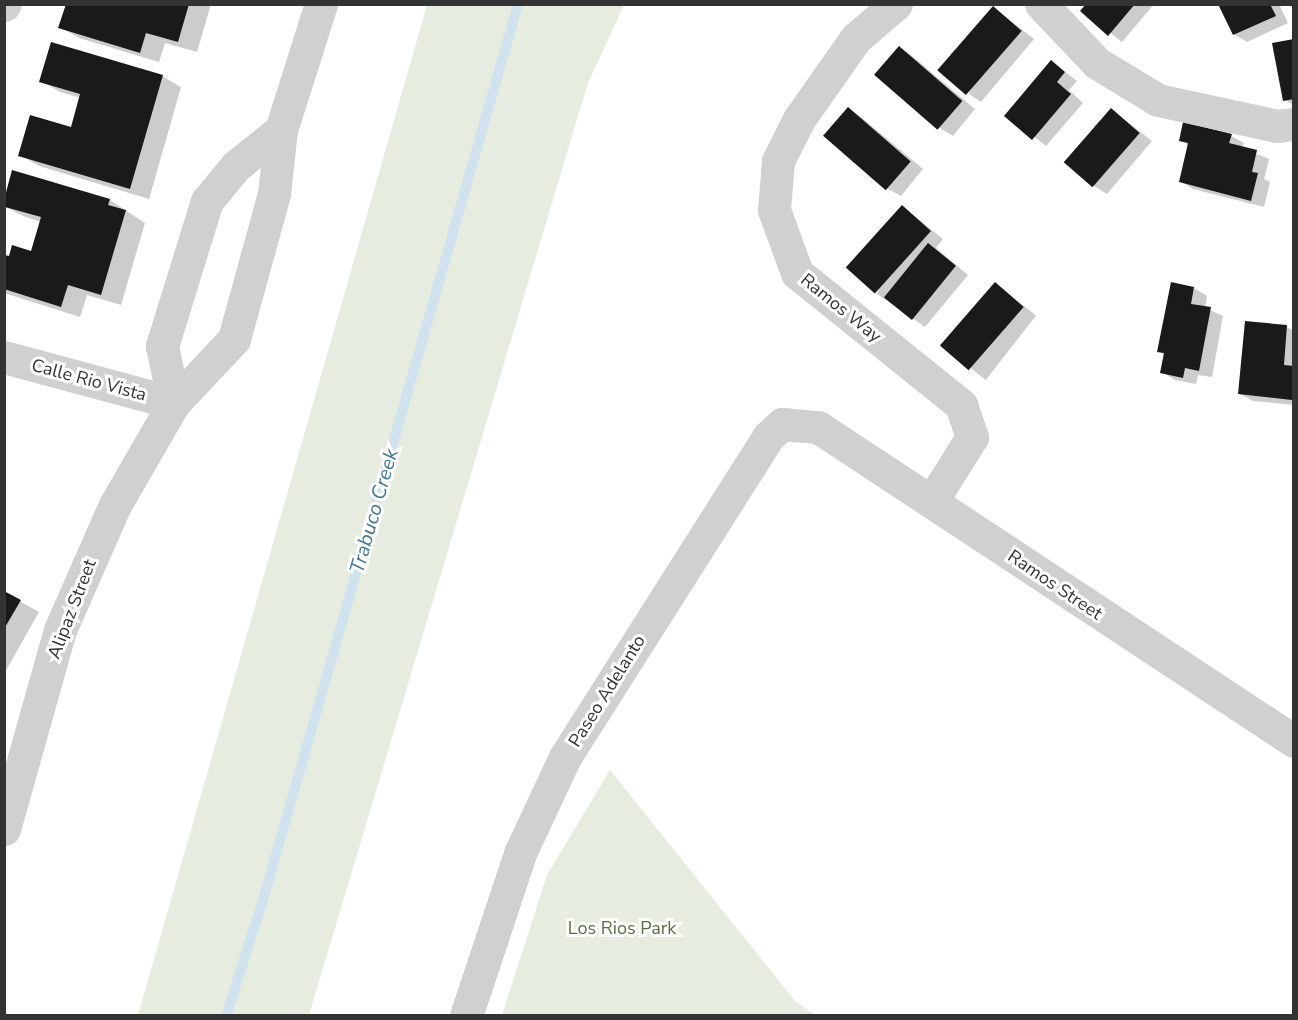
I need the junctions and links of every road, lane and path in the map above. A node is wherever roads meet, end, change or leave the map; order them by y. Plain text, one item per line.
1 (321, 4) edge
2 (896, 4) edge
3 (1041, 4) edge
4 (1293, 124) edge
5 (280, 130) junction
6 (4, 357) edge
7 (174, 403) junction
8 (818, 427) joint
9 (932, 501) junction
10 (1293, 741) edge
11 (4, 829) edge
12 (466, 1016) edge

1 - 5 street, Alipaz Street
2 - 9 street, Ramos Way
3 - 4 street
5 - 7 street, Alipaz Street
5 - 7 street
6 - 7 street, Calle Rio Vista
7 - 11 street, Alipaz Street
8 - 9 street, Ramos Street
8 - 12 street, Paseo Adelanto
9 - 10 street, Ramos Street

